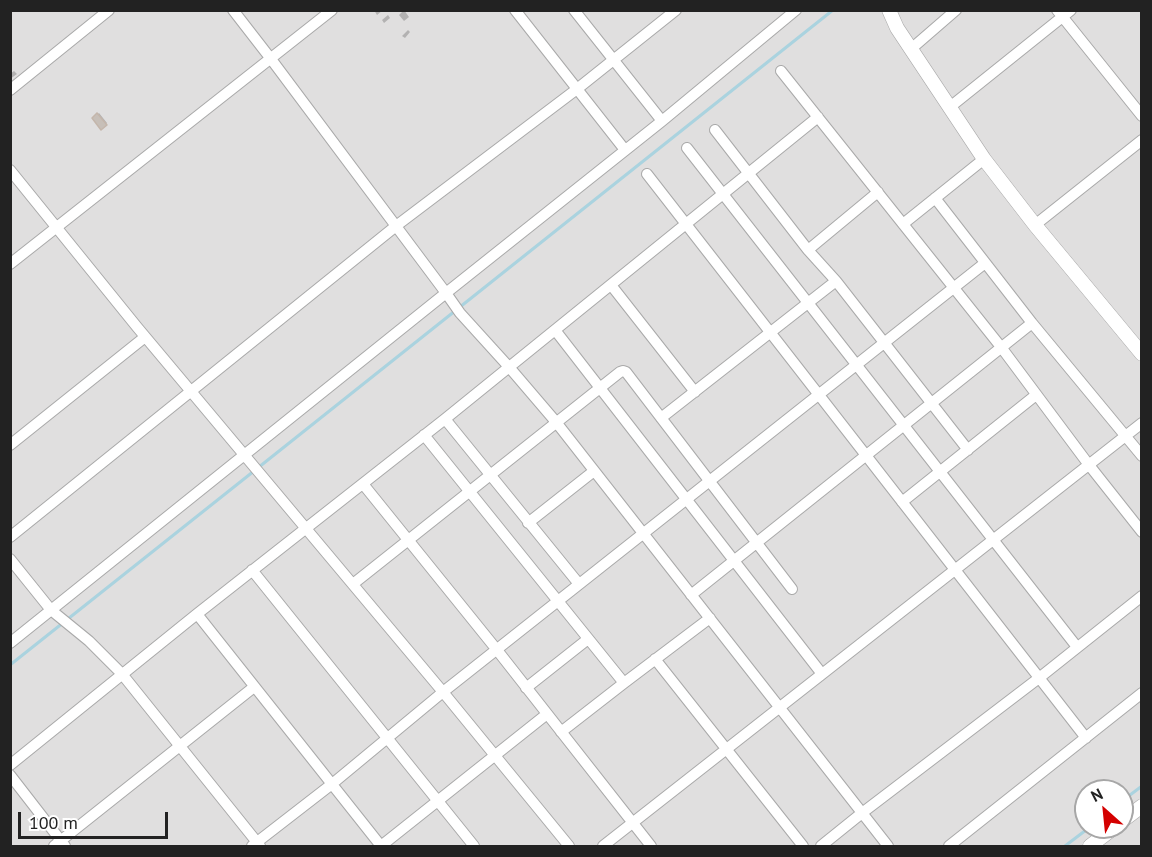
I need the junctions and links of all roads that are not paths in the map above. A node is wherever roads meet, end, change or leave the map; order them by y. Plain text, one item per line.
1 (109, 10) edge
2 (233, 10) edge
3 (332, 10) edge
4 (515, 10) edge
5 (574, 10) edge
6 (676, 10) edge
7 (796, 10) edge
8 (889, 10) edge
9 (956, 10) edge
10 (1064, 13) edge
11 (911, 49) junction
12 (271, 59) junction
13 (613, 60) junction
14 (781, 71) dead end
15 (577, 89) junction
16 (10, 90) edge
17 (950, 107) junction
18 (1142, 116) edge
19 (818, 117) junction
20 (662, 121) junction
21 (715, 130) dead end
22 (1142, 140) edge
23 (687, 148) dead end
24 (625, 150) junction
25 (984, 159) junction
26 (10, 170) edge
27 (647, 174) dead end
28 (749, 174) junction
29 (878, 192) junction
30 (723, 194) junction
31 (935, 198) junction
32 (686, 224) junction
33 (903, 224) junction
34 (1035, 225) junction
35 (396, 226) junction
36 (57, 227) junction
37 (808, 250) junction
38 (985, 263) junction
39 (10, 264) edge
40 (836, 281) junction
41 (611, 285) junction
42 (954, 289) junction
43 (446, 292) junction
44 (808, 303) junction
45 (1032, 323) junction
46 (555, 330) junction
47 (770, 332) junction
48 (145, 337) junction
49 (884, 344) junction
50 (1001, 347) junction
51 (1142, 354) edge
52 (857, 366) junction
53 (508, 367) junction
54 (600, 388) junction
55 (191, 391) junction
56 (695, 392) junction
57 (819, 395) junction
58 (1036, 395) junction
59 (931, 403) junction
60 (661, 418) junction
61 (445, 419) junction
62 (556, 423) junction
63 (1142, 423) edge
64 (903, 425) junction
65 (424, 435) junction
66 (1125, 436) junction
67 (10, 445) edge
68 (968, 450) junction
69 (244, 455) junction
70 (866, 455) junction
71 (1142, 456) edge
72 (1089, 465) junction
73 (594, 471) junction
74 (940, 472) junction
75 (490, 475) junction
76 (710, 482) junction
77 (363, 484) junction
78 (469, 492) junction
79 (687, 500) junction
80 (902, 502) junction
81 (528, 523) junction
82 (306, 528) junction
83 (1142, 532) edge
84 (644, 534) junction
85 (10, 537) edge
86 (408, 540) junction
87 (993, 540) junction
88 (757, 542) junction
89 (10, 559) edge
90 (734, 560) junction
91 (252, 570) junction
92 (955, 570) junction
93 (353, 584) junction
94 (579, 584) junction
95 (792, 589) dead end
96 (691, 595) junction
97 (558, 601) junction
98 (1140, 601) edge
99 (51, 610) junction
100 (196, 614) junction
101 (710, 618) junction
102 (588, 639) junction
103 (10, 643) edge
104 (1077, 647) junction
105 (497, 650) junction
106 (655, 659) junction
107 (122, 674) junction
108 (822, 674) junction
109 (1039, 678) junction
110 (624, 683) junction
111 (254, 687) junction
112 (526, 688) junction
113 (443, 692) junction
114 (1142, 693) edge
115 (780, 708) junction
116 (547, 714) junction
117 (561, 732) junction
118 (388, 738) junction
119 (1086, 738) junction
120 (179, 746) junction
121 (726, 750) junction
122 (495, 754) junction
123 (10, 765) edge
124 (10, 776) edge
125 (332, 784) junction
126 (438, 801) junction
127 (862, 813) junction
128 (633, 823) junction
129 (470, 842) edge
130 (60, 845) edge
131 (257, 845) edge
132 (381, 846) edge
133 (457, 846) edge
134 (569, 846) edge
135 (603, 846) edge
136 (651, 846) edge
137 (803, 846) edge
138 (821, 846) edge
139 (888, 846) edge
140 (948, 846) edge

1 - 16 street
2 - 12 street
3 - 12 street
4 - 15 street
5 - 13 street
6 - 13 street
7 - 20 street
8 - 11 street
9 - 11 street
10 - 17 street
10 - 18 street
11 - 17 street
12 - 35 street
12 - 36 street
13 - 15 street
13 - 20 street
14 - 19 street
15 - 24 street
15 - 35 street
17 - 25 street
19 - 28 street
19 - 29 street
20 - 24 street
21 - 28 street
22 - 34 street
23 - 30 street
24 - 43 street
25 - 31 street
25 - 34 street
26 - 36 street
27 - 32 street
28 - 30 street
28 - 37 street
29 - 33 street
29 - 37 street
30 - 32 street
30 - 44 street
31 - 33 street
31 - 38 street
32 - 41 street
32 - 47 street
33 - 42 street
34 - 51 street
35 - 43 street
35 - 55 street
36 - 39 street
36 - 48 street
37 - 40 street
38 - 42 street
38 - 45 street
40 - 44 street
40 - 49 street
41 - 46 street
41 - 56 street
42 - 49 street
42 - 50 street
43 - 53 street
43 - 69 street
44 - 47 street
44 - 52 street
45 - 50 street
45 - 66 street
46 - 53 street
46 - 54 street
47 - 56 street
47 - 57 street
48 - 55 street
48 - 67 street
49 - 52 street
49 - 59 street
50 - 58 street
50 - 59 street
52 - 57 street
52 - 64 street
53 - 61 street
53 - 62 street
54 - 60 street
54 - 62 street
54 - 79 street
55 - 69 street
55 - 85 street
56 - 60 street
57 - 70 street
57 - 76 street
58 - 68 street
58 - 72 street
59 - 64 street
59 - 68 street
60 - 76 street
61 - 65 street
61 - 75 street
62 - 73 street
62 - 75 street
63 - 66 street
64 - 70 street
64 - 74 street
65 - 77 street
65 - 78 street
66 - 71 street
66 - 72 street
68 - 74 street
69 - 82 street
69 - 99 street
70 - 80 street
70 - 88 street
72 - 83 street
72 - 87 street
73 - 81 street
73 - 84 street
74 - 80 street
74 - 87 street
75 - 78 street
75 - 81 street
76 - 79 street
76 - 88 street
77 - 82 street
77 - 86 street
78 - 86 street
78 - 97 street
79 - 84 street
79 - 90 street
80 - 92 street
81 - 94 street
82 - 91 street
82 - 93 street
84 - 94 street
84 - 96 street
86 - 93 street
86 - 105 street
87 - 92 street
87 - 104 street
88 - 90 street
88 - 95 street
89 - 99 street
90 - 96 street
90 - 108 street
91 - 100 street
91 - 118 street
92 - 108 street
92 - 109 street
93 - 113 street
94 - 97 street
96 - 101 street
97 - 102 street
97 - 105 street
98 - 104 street
99 - 103 street
99 - 107 street
100 - 107 street
100 - 111 street
101 - 106 street
101 - 115 street
102 - 110 street
102 - 112 street
104 - 109 street
105 - 112 street
105 - 113 street
106 - 110 street
106 - 121 street
107 - 120 street
107 - 123 street
108 - 115 street
109 - 119 street
109 - 127 street
110 - 117 street
111 - 120 street
111 - 125 street
112 - 116 street
113 - 118 street
113 - 122 street
114 - 119 street
115 - 121 street
115 - 127 street
116 - 117 street
116 - 122 street
117 - 128 street
118 - 125 street
118 - 126 street
119 - 140 street
120 - 130 street
120 - 131 street
121 - 128 street
121 - 137 street
122 - 126 street
122 - 134 street
124 - 130 street
125 - 131 street
125 - 132 street
126 - 129 street
126 - 132 street
127 - 138 street
127 - 139 street
128 - 135 street
128 - 136 street
129 - 133 street

